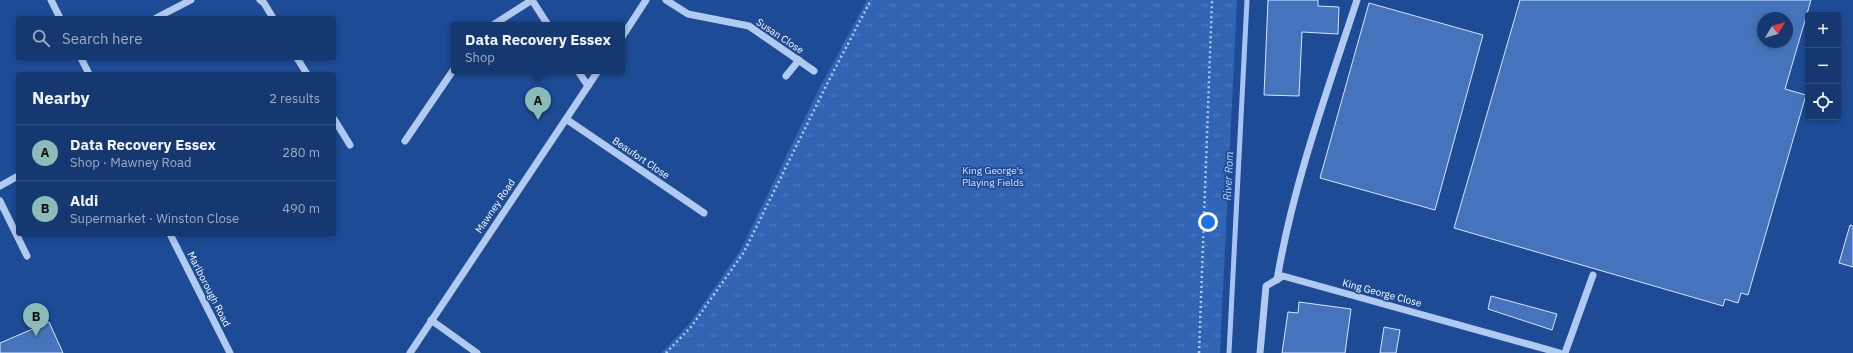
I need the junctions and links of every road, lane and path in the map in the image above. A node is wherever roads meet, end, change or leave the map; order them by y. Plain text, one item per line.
1 (51, 0) edge
2 (191, 0) edge
3 (260, 0) edge
4 (532, 0) edge
5 (646, 0) edge
6 (666, 0) edge
7 (871, 0) edge
8 (1212, 0) edge
9 (1357, 0) edge
10 (59, 16) edge
11 (160, 16) edge
12 (272, 16) edge
13 (498, 22) edge
14 (546, 22) edge
15 (625, 32) edge
16 (82, 60) edge
17 (299, 60) edge
18 (799, 60) junction
19 (814, 71) dead end
20 (88, 72) edge
21 (306, 72) edge
22 (451, 74) edge
23 (580, 74) edge
24 (596, 74) edge
25 (786, 76) dead end
26 (588, 86) junction
27 (566, 119) junction
28 (336, 122) edge
29 (406, 141) dead end
30 (350, 145) dead end
31 (16, 177) edge
32 (0, 186) edge
33 (0, 201) edge
34 (704, 213) dead end
35 (16, 234) edge
36 (17, 236) edge
37 (171, 236) edge
38 (27, 256) dead end
39 (1594, 275) dead end
40 (1277, 280) junction
41 (431, 320) junction
42 (230, 353) edge
43 (410, 353) edge
44 (477, 353) edge
45 (666, 353) edge
46 (1199, 353) edge
47 (1260, 353) edge
48 (1560, 353) edge
49 (1565, 353) edge

1 - 10 street
2 - 11 street
3 - 12 street
4 - 13 street
4 - 14 street
5 - 15 street
6 - 18 street, Susan Close
7 - 45 path
8 - 46 path
9 - 40 street
16 - 20 street
17 - 21 street
18 - 19 street, Susan Close
18 - 25 street
22 - 29 street
23 - 26 street
24 - 26 street, Mawney Road
26 - 27 street, Mawney Road
27 - 34 street, Beaufort Close
27 - 41 street, Mawney Road
28 - 30 street
31 - 32 street
33 - 35 street
36 - 38 street
37 - 42 street, Marlborough Road
39 - 49 street
40 - 47 street
40 - 48 street, King George Close
41 - 43 street, Mawney Road
41 - 44 street

